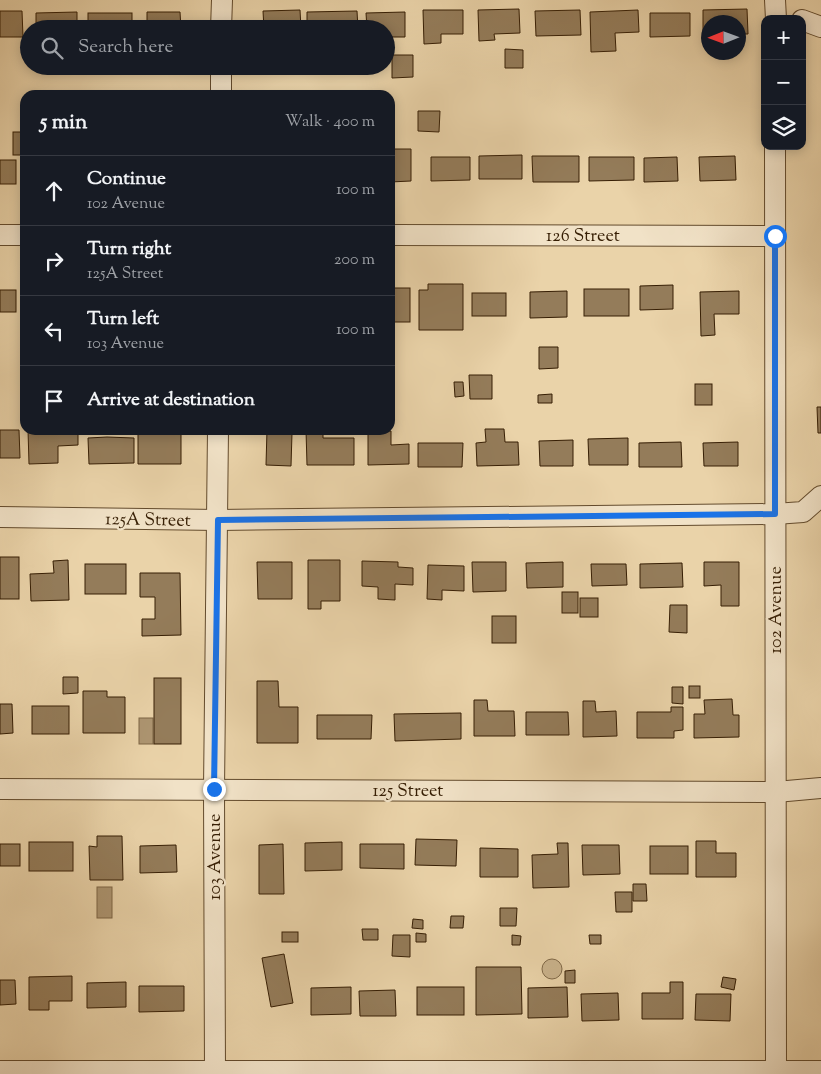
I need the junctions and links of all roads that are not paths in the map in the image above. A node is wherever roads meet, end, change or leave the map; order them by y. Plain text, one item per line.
1 (222, 0) edge
2 (775, 0) edge
3 (776, 15) edge
4 (221, 20) edge
5 (806, 21) edge
6 (821, 27) edge
7 (221, 75) edge
8 (221, 90) edge
9 (776, 150) edge
10 (0, 235) edge
11 (20, 235) edge
12 (395, 235) edge
13 (775, 236) junction
14 (218, 435) edge
15 (821, 496) edge
16 (775, 514) junction
17 (0, 517) edge
18 (218, 520) junction
19 (0, 789) edge
20 (214, 789) junction
21 (819, 789) edge
22 (776, 792) junction
23 (0, 1071) edge
24 (821, 1071) edge
25 (215, 1072) edge
26 (776, 1072) edge

1 - 4 street
2 - 3 street
5 - 6 street
7 - 8 street
9 - 13 street, 102 Avenue
10 - 11 street
12 - 13 street, 126 Street
13 - 16 street, 102 Avenue
14 - 18 street, 103 Avenue
15 - 16 street, 125A Street
16 - 18 street, 125A Street
16 - 22 street, 102 Avenue
17 - 18 street, 125A Street
18 - 20 street, 103 Avenue
19 - 20 street, 125 Street
20 - 22 street, 125 Street
20 - 25 street, 103 Avenue
21 - 22 street, 125 Street
22 - 26 street, 102 Avenue
23 - 25 street
24 - 26 street
25 - 26 street

